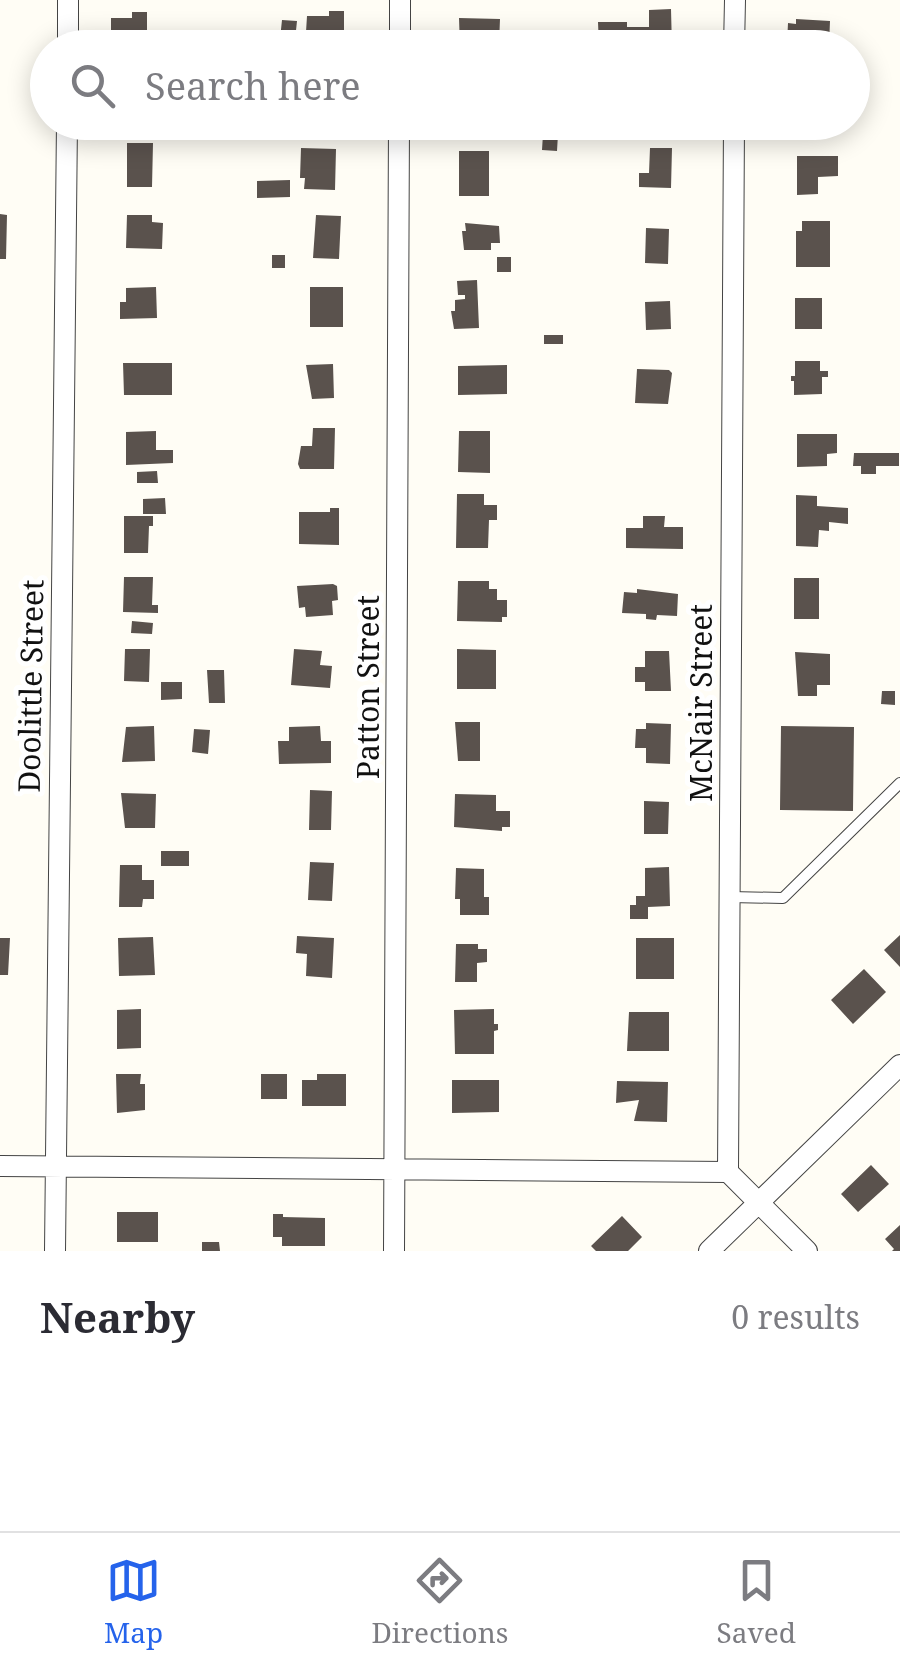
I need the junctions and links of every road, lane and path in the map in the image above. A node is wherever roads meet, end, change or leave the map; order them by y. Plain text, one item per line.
1 (68, 0) edge
2 (400, 0) edge
3 (734, 0) edge
4 (68, 30) edge
5 (400, 30) edge
6 (734, 30) edge
7 (67, 140) edge
8 (399, 140) edge
9 (734, 140) edge
10 (900, 783) edge
11 (729, 897) junction
12 (900, 1066) edge
13 (0, 1166) edge
14 (56, 1166) junction
15 (395, 1170) junction
16 (728, 1172) junction
17 (759, 1200) junction
18 (55, 1251) edge
19 (394, 1251) edge
20 (708, 1251) edge
21 (807, 1251) edge

1 - 4 street
2 - 5 street
3 - 6 street
7 - 14 street, Doolittle Street
8 - 15 street, Patton Street
9 - 11 street, McNair Street
10 - 11 lane
11 - 16 street, McNair Street
12 - 17 street
13 - 14 street
14 - 15 street
14 - 18 street, Doolittle Street
15 - 16 street
15 - 19 street, Patton Street
16 - 17 street
17 - 20 street
17 - 21 street

